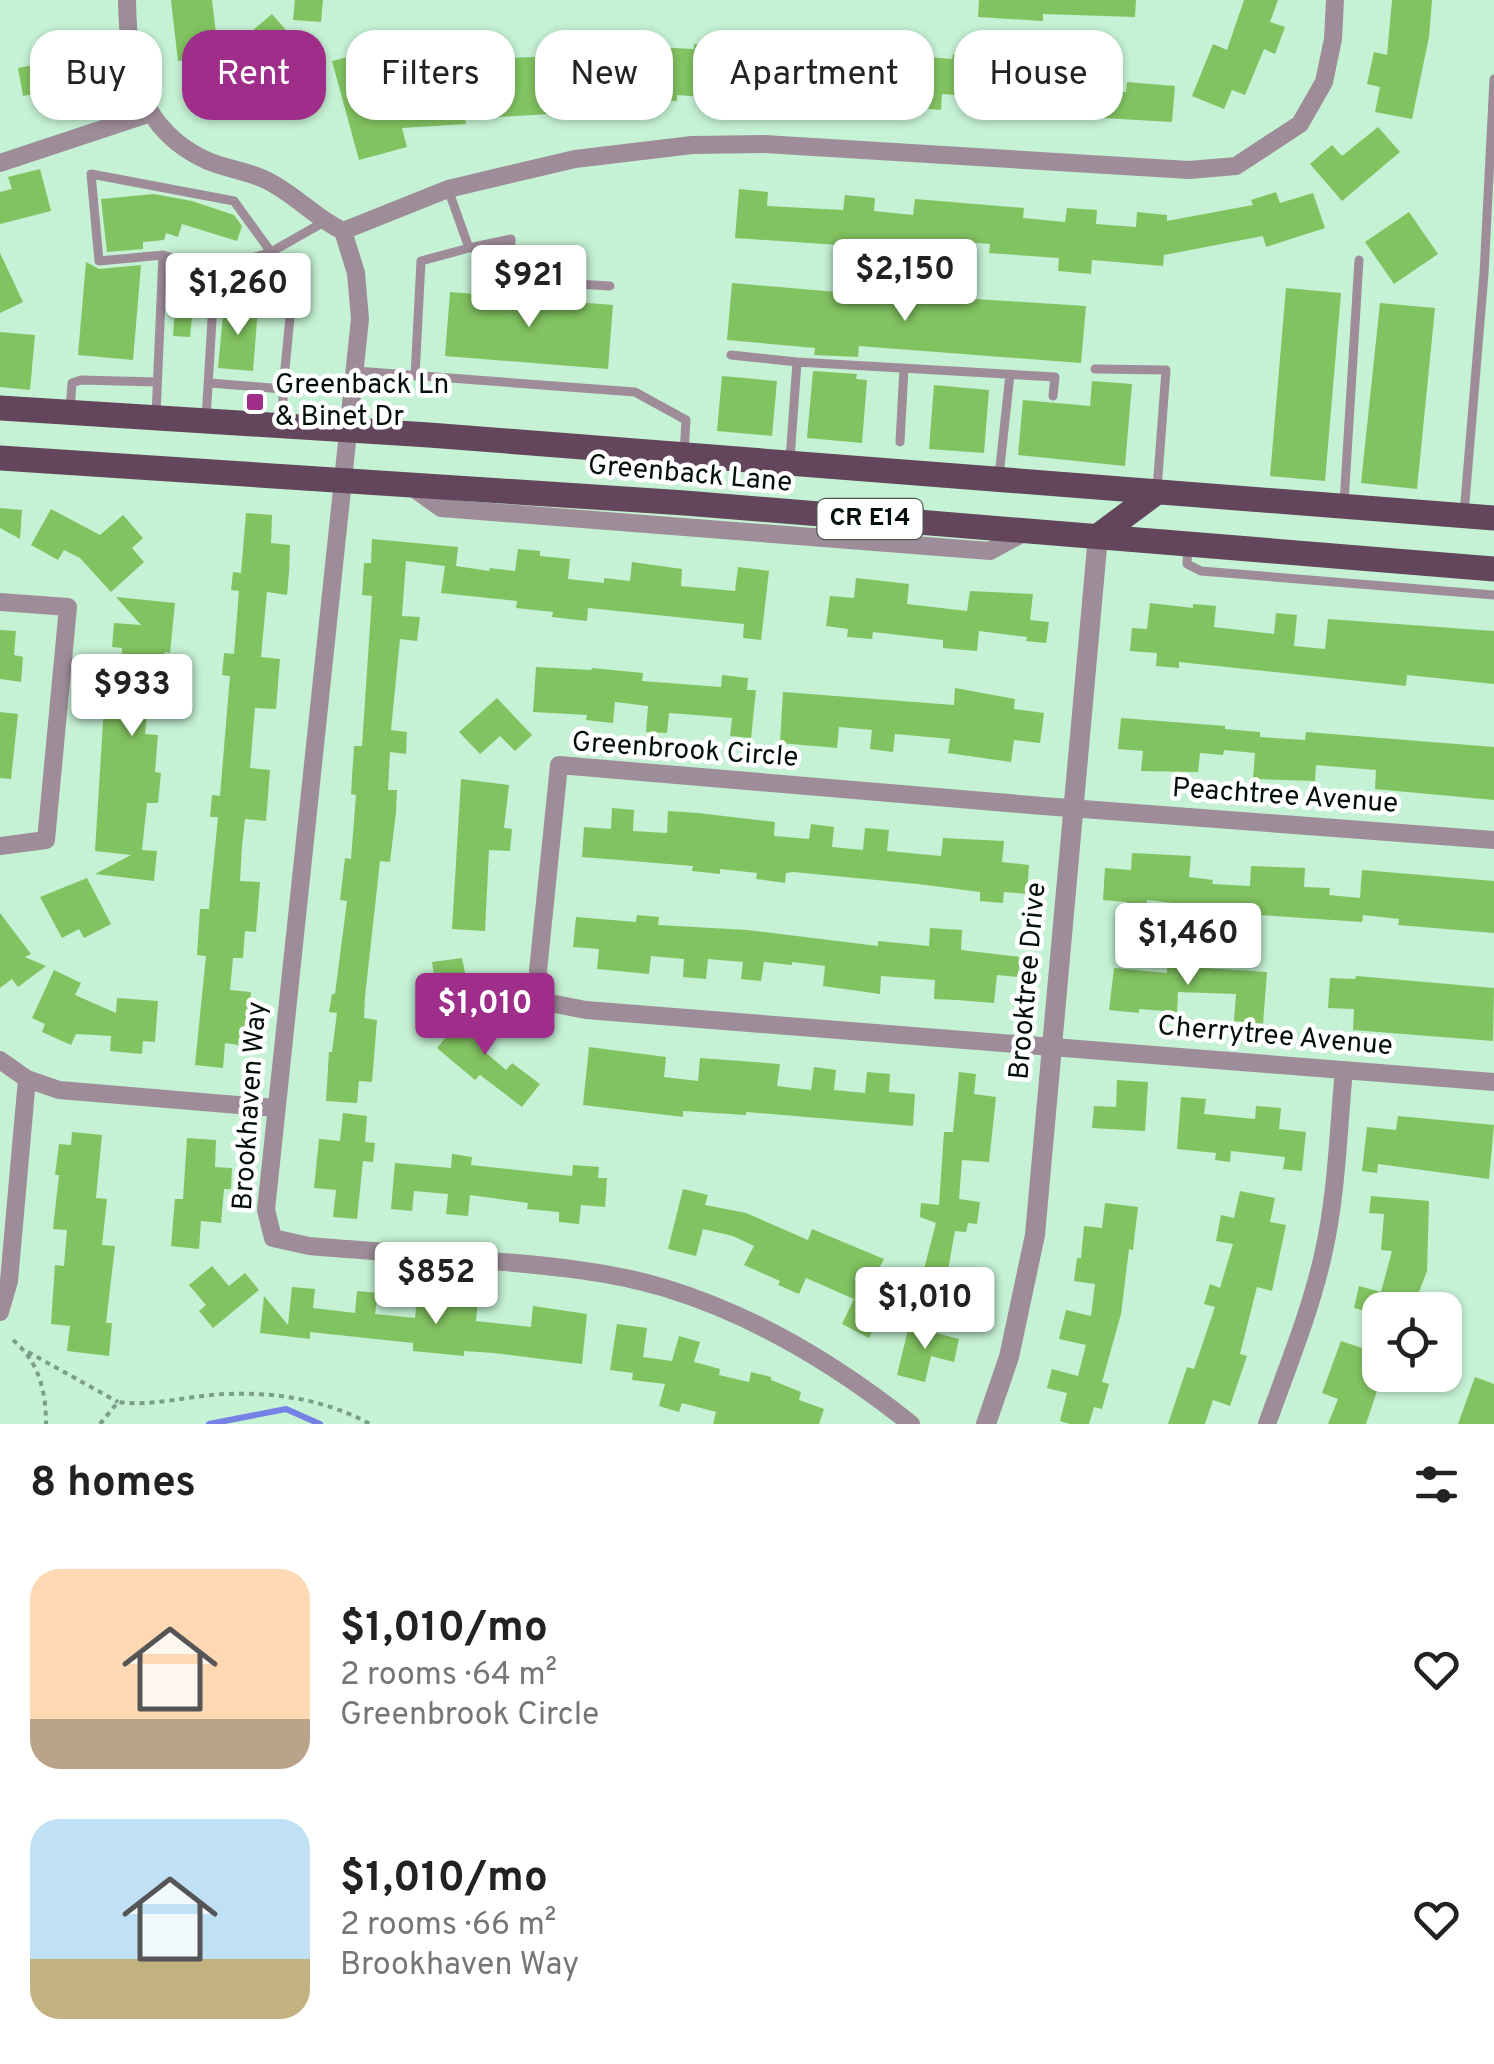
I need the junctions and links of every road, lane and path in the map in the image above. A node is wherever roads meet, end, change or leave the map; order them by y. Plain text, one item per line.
1 (128, 0) edge
2 (1336, 0) edge
3 (128, 30) edge
4 (1494, 79) edge
5 (130, 120) edge
6 (157, 120) edge
7 (1492, 148) edge
8 (0, 163) edge
9 (448, 189) junction
10 (324, 222) junction
11 (343, 231) junction
12 (469, 248) junction
13 (271, 252) junction
14 (164, 254) junction
15 (1359, 260) dead end
16 (215, 270) junction
17 (610, 286) dead end
18 (1482, 300) junction
19 (1494, 300) edge
20 (731, 356) dead end
21 (797, 362) junction
22 (904, 368) junction
23 (1095, 369) dead end
24 (356, 372) junction
25 (1010, 374) junction
26 (415, 376) junction
27 (157, 382) junction
28 (210, 383) junction
29 (283, 389) junction
30 (1053, 396) dead end
31 (0, 408) edge
32 (70, 413) junction
33 (156, 418) junction
34 (206, 422) junction
35 (284, 428) junction
36 (348, 432) junction
37 (900, 442) dead end
38 (684, 454) junction
39 (0, 458) edge
40 (790, 462) junction
41 (999, 479) junction
42 (343, 482) junction
43 (1157, 492) junction
44 (1344, 506) junction
45 (1464, 516) junction
46 (1494, 518) edge
47 (1098, 536) junction
48 (1188, 544) junction
49 (1494, 569) edge
50 (1494, 595) edge
51 (0, 602) edge
52 (1072, 808) junction
53 (1494, 840) edge
54 (0, 846) edge
55 (1051, 1046) junction
56 (0, 1060) edge
57 (1344, 1070) junction
58 (27, 1079) junction
59 (1494, 1082) edge
60 (275, 1108) junction
61 (0, 1312) edge
62 (13, 1340) dead end
63 (28, 1352) junction
64 (118, 1402) junction
65 (46, 1424) edge
66 (100, 1424) edge
67 (370, 1424) edge
68 (911, 1424) edge
69 (986, 1424) edge
70 (1266, 1424) edge

1 - 3 street
2 - 9 street
4 - 7 lane
5 - 8 street
6 - 10 street
7 - 18 lane
9 - 11 street
9 - 12 lane
10 - 11 street
10 - 13 lane
11 - 24 street, Brookhaven Way
12 - 17 lane
12 - 26 lane
13 - 14 lane
13 - 16 lane
13 - 29 lane
14 - 16 lane
14 - 27 lane
15 - 44 lane
16 - 28 lane
18 - 19 lane
18 - 45 lane
20 - 21 lane
21 - 22 lane
21 - 40 lane
22 - 25 lane
22 - 37 lane
23 - 43 lane
24 - 26 lane
24 - 36 street, Brookhaven Way
25 - 30 lane
25 - 41 lane
26 - 38 lane
27 - 32 lane
27 - 33 lane
28 - 29 lane
28 - 34 lane
29 - 35 lane
31 - 32 main road, Greenback Lane / CR E14
32 - 33 main road, Greenback Lane / CR E14
33 - 34 main road, Greenback Lane / CR E14
34 - 35 main road, Greenback Lane / CR E14
35 - 36 main road, Greenback Lane / CR E14
36 - 38 main road, Greenback Lane / CR E14
36 - 42 street, Brookhaven Way
38 - 40 main road, Greenback Lane / CR E14
39 - 42 main road, Greenback Lane / CR E14
40 - 41 main road, Greenback Lane / CR E14
41 - 43 main road, Greenback Lane / CR E14
42 - 47 main road, Greenback Lane / CR E14
42 - 60 street, Brookhaven Way
43 - 44 main road, Greenback Lane / CR E14
43 - 47 main road
44 - 45 main road, Greenback Lane / CR E14
45 - 46 main road, Greenback Lane / CR E14
47 - 48 main road, Greenback Lane / CR E14
47 - 52 street, Brooktree Drive
48 - 49 main road, Greenback Lane / CR E14
48 - 50 lane
51 - 54 street
52 - 53 street, Peachtree Avenue
52 - 55 street, Brooktree Drive
52 - 55 street, Greenbrook Circle
55 - 57 street, Cherrytree Avenue
55 - 69 street, Brooktree Drive
56 - 58 street
57 - 59 street, Cherrytree Avenue
57 - 70 street
58 - 60 street
58 - 61 street
60 - 68 street, Brookhaven Way
62 - 63 path
63 - 64 path
63 - 65 path
64 - 66 path
64 - 67 path

